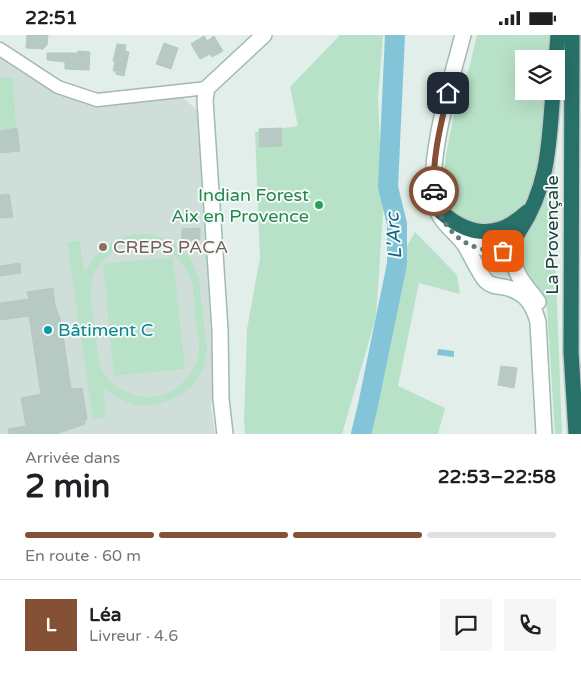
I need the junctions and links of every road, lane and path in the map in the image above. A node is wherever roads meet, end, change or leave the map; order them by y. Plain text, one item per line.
1 (463, 35) edge
2 (558, 35) edge
3 (572, 35) edge
4 (261, 37) edge
5 (0, 49) edge
6 (557, 50) edge
7 (207, 88) junction
8 (552, 100) edge
9 (437, 208) junction
10 (530, 209) junction
11 (462, 241) junction
12 (498, 251) junction
13 (515, 267) junction
14 (480, 272) junction
15 (497, 286) junction
16 (225, 434) edge
17 (544, 434) edge
18 (552, 434) edge
19 (576, 434) edge

1 - 9 main road
2 - 6 highway
3 - 19 highway, La Provençale
4 - 7 main road
5 - 7 street
7 - 16 main road
8 - 10 highway
9 - 10 highway
9 - 11 main road
10 - 12 highway
11 - 12 main road
11 - 14 main road
12 - 13 main road
12 - 14 main road
13 - 15 main road
13 - 18 main road
14 - 15 main road
15 - 17 main road

